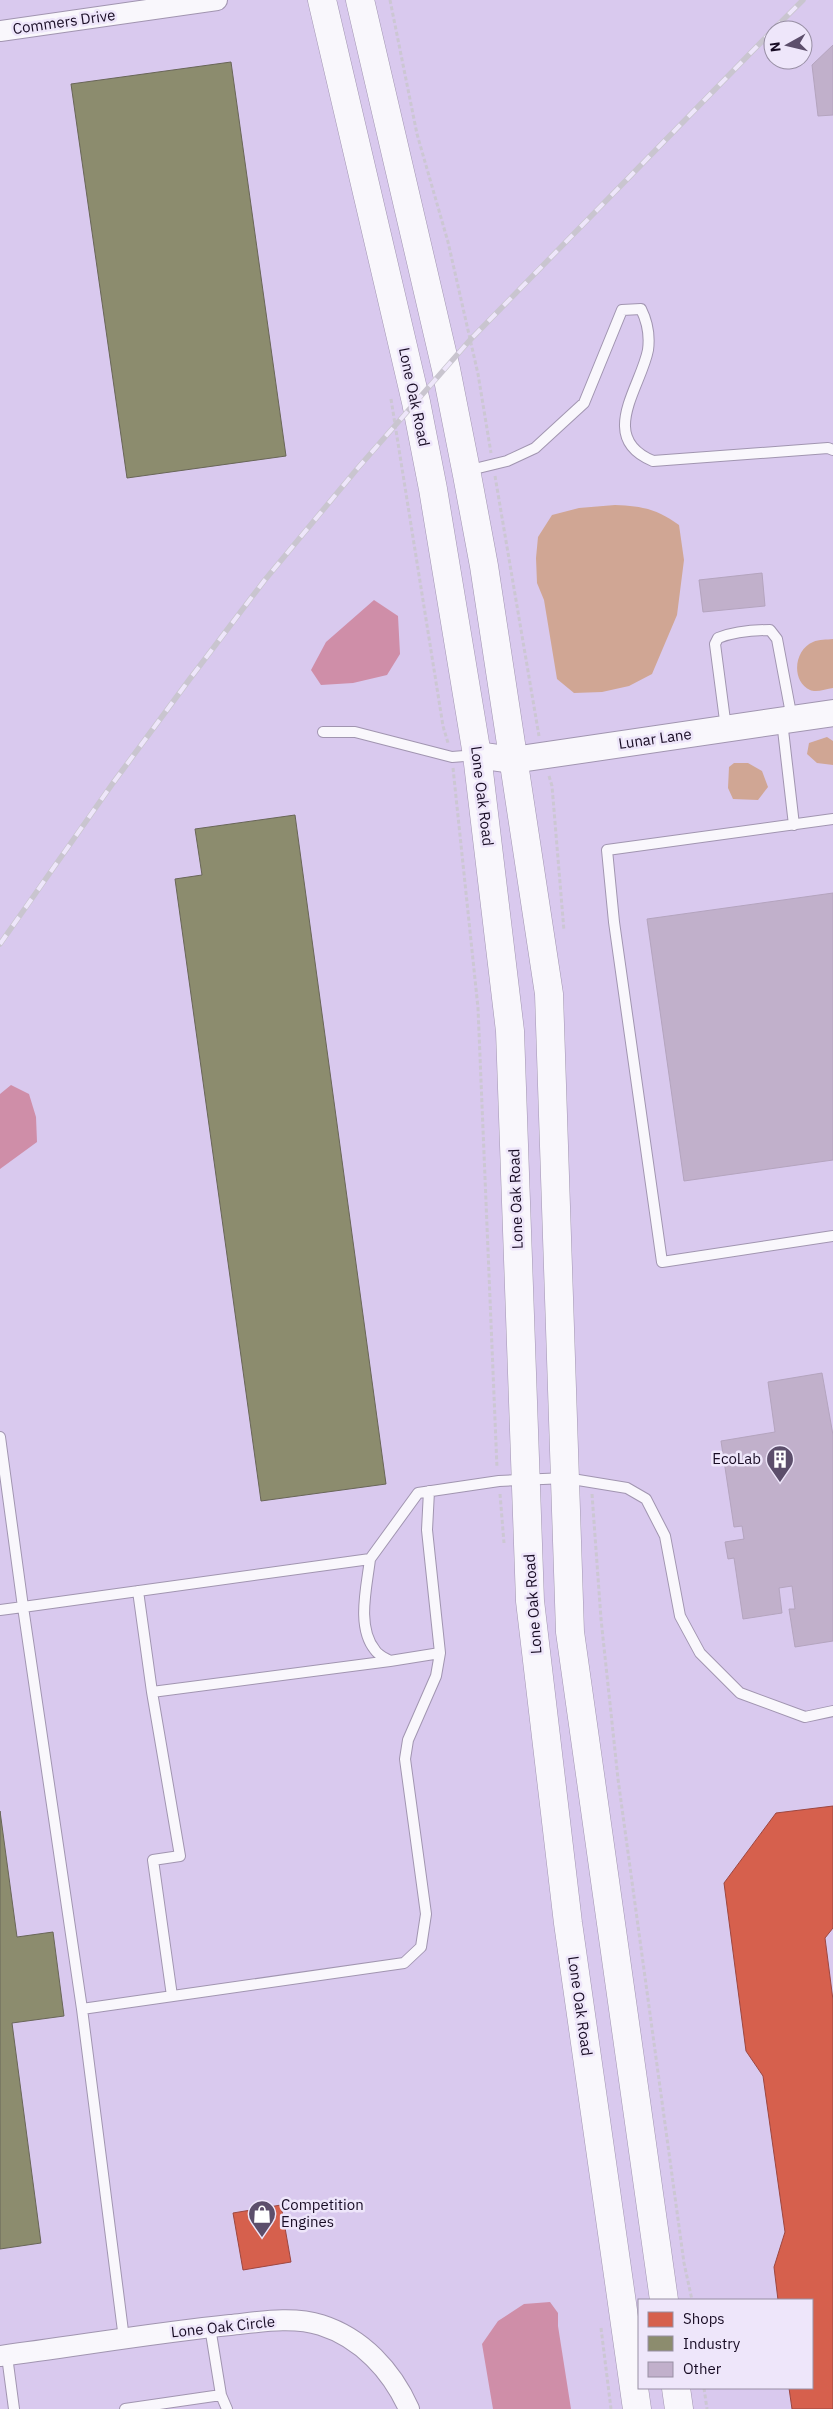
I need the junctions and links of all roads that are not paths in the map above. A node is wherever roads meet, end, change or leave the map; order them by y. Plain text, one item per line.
1 (217, 0) edge
2 (322, 0) edge
3 (360, 0) edge
4 (0, 31) edge
5 (833, 450) edge
6 (466, 471) junction
7 (833, 713) edge
8 (787, 720) junction
9 (726, 729) junction
10 (324, 732) dead end
11 (465, 756) junction
12 (513, 760) junction
13 (833, 819) edge
14 (794, 825) junction
15 (833, 1236) edge
16 (0, 1437) edge
17 (526, 1479) junction
18 (578, 1480) junction
19 (429, 1491) junction
20 (370, 1558) junction
21 (138, 1591) junction
22 (23, 1607) junction
23 (0, 1610) edge
24 (440, 1653) junction
25 (390, 1662) junction
26 (152, 1692) junction
27 (833, 1711) edge
28 (172, 1996) junction
29 (82, 2009) junction
30 (664, 2299) edge
31 (210, 2327) junction
32 (124, 2339) junction
33 (3, 2356) edge
34 (676, 2389) edge
35 (221, 2395) junction
36 (14, 2409) edge
37 (125, 2409) edge
38 (227, 2409) edge
39 (409, 2409) edge
40 (637, 2409) edge
41 (679, 2409) edge

1 - 4 street, Commers Drive
2 - 11 main road, Lone Oak Road
3 - 6 main road
5 - 6 lane
6 - 12 main road
7 - 8 street, Lunar Lane
8 - 9 street, Lunar Lane
8 - 9 lane
8 - 14 lane
9 - 12 street, Lunar Lane
10 - 11 lane
11 - 12 street, Lunar Lane
11 - 17 main road, Lone Oak Road
12 - 18 main road
13 - 14 lane
14 - 15 lane
16 - 22 lane
17 - 18 lane
17 - 19 lane
17 - 40 main road, Lone Oak Road
18 - 27 lane
18 - 30 main road
19 - 20 lane
19 - 24 lane
20 - 21 lane
20 - 25 lane
21 - 22 lane
21 - 26 lane
22 - 23 lane
22 - 29 lane
24 - 25 lane
24 - 28 lane
25 - 26 lane
26 - 28 lane
28 - 29 lane
29 - 32 lane
31 - 32 street, Lone Oak Circle
31 - 35 lane
31 - 39 street, Lone Oak Circle
32 - 33 street, Lone Oak Circle
33 - 36 lane
34 - 41 main road
35 - 37 lane
35 - 38 lane

